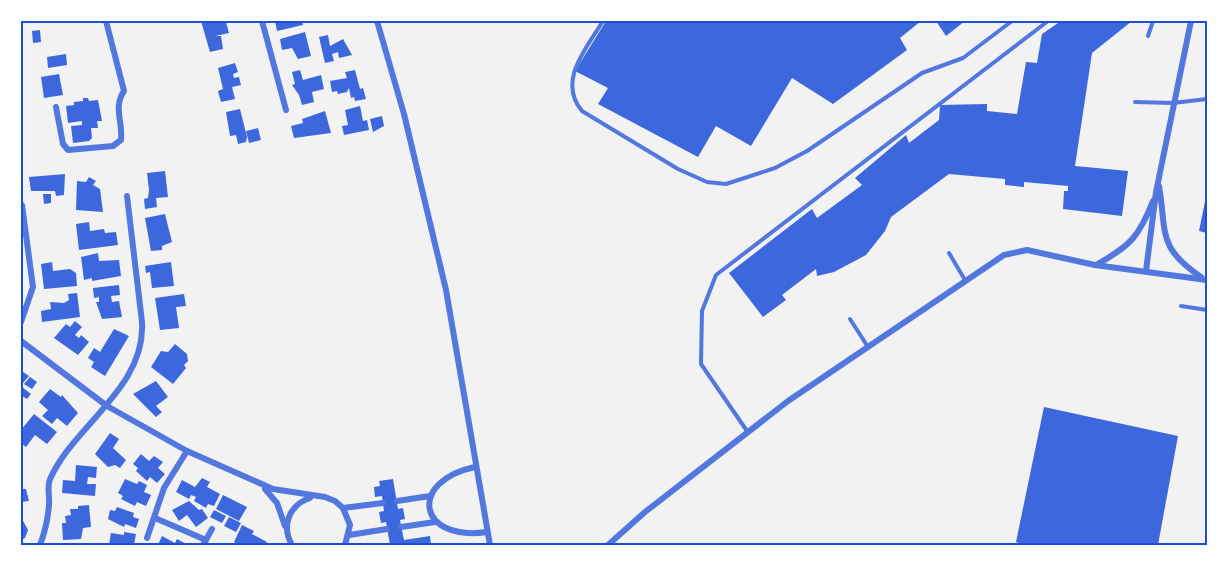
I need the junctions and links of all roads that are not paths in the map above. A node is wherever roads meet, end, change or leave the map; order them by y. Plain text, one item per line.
1 (106, 21) edge
2 (262, 21) edge
3 (377, 21) edge
4 (603, 21) edge
5 (1012, 21) edge
6 (1047, 21) edge
7 (1153, 21) edge
8 (1191, 21) edge
9 (1148, 36) dead end
10 (1207, 99) edge
11 (1135, 102) dead end
12 (1173, 104) junction
13 (56, 107) dead end
14 (286, 110) dead end
15 (1159, 182) junction
16 (1156, 192) junction
17 (127, 195) dead end
18 (22, 205) edge
19 (949, 253) dead end
20 (1095, 265) junction
21 (1146, 271) junction
22 (964, 280) junction
23 (1205, 280) edge
24 (1181, 306) dead end
25 (1207, 310) edge
26 (850, 320) dead end
27 (21, 322) edge
28 (21, 341) edge
29 (868, 347) junction
30 (107, 406) junction
31 (747, 431) junction
32 (188, 451) junction
33 (475, 467) junction
34 (252, 480) junction
35 (430, 496) junction
36 (313, 497) junction
37 (397, 501) dead end
38 (383, 503) dead end
39 (344, 508) junction
40 (155, 518) junction
41 (435, 522) junction
42 (401, 527) dead end
43 (212, 529) dead end
44 (286, 529) junction
45 (387, 529) dead end
46 (487, 532) junction
47 (349, 535) junction
48 (147, 538) dead end
49 (205, 543) edge
50 (40, 545) edge
51 (292, 545) edge
52 (345, 545) edge
53 (490, 545) edge
54 (608, 545) edge

1 - 13 street
2 - 14 street
3 - 33 street
4 - 5 lane
6 - 31 lane
7 - 9 lane
8 - 12 street
10 - 12 lane
11 - 12 lane
12 - 15 street
15 - 16 street
15 - 23 street
16 - 20 street
16 - 21 street
17 - 30 street
18 - 27 street
19 - 22 lane
20 - 21 street
20 - 22 street
21 - 23 street
22 - 29 street
24 - 25 lane
26 - 29 lane
28 - 30 street
29 - 31 street
30 - 32 street
30 - 50 street
31 - 54 street
32 - 34 street
32 - 40 street
33 - 35 street
33 - 46 street
34 - 36 street
34 - 44 street
35 - 37 street
35 - 41 street
36 - 39 street
36 - 44 street
38 - 39 street
39 - 47 street
40 - 48 street
40 - 49 street
41 - 42 street
41 - 46 street
43 - 49 street
44 - 51 street
45 - 47 street
46 - 53 street
47 - 52 street

